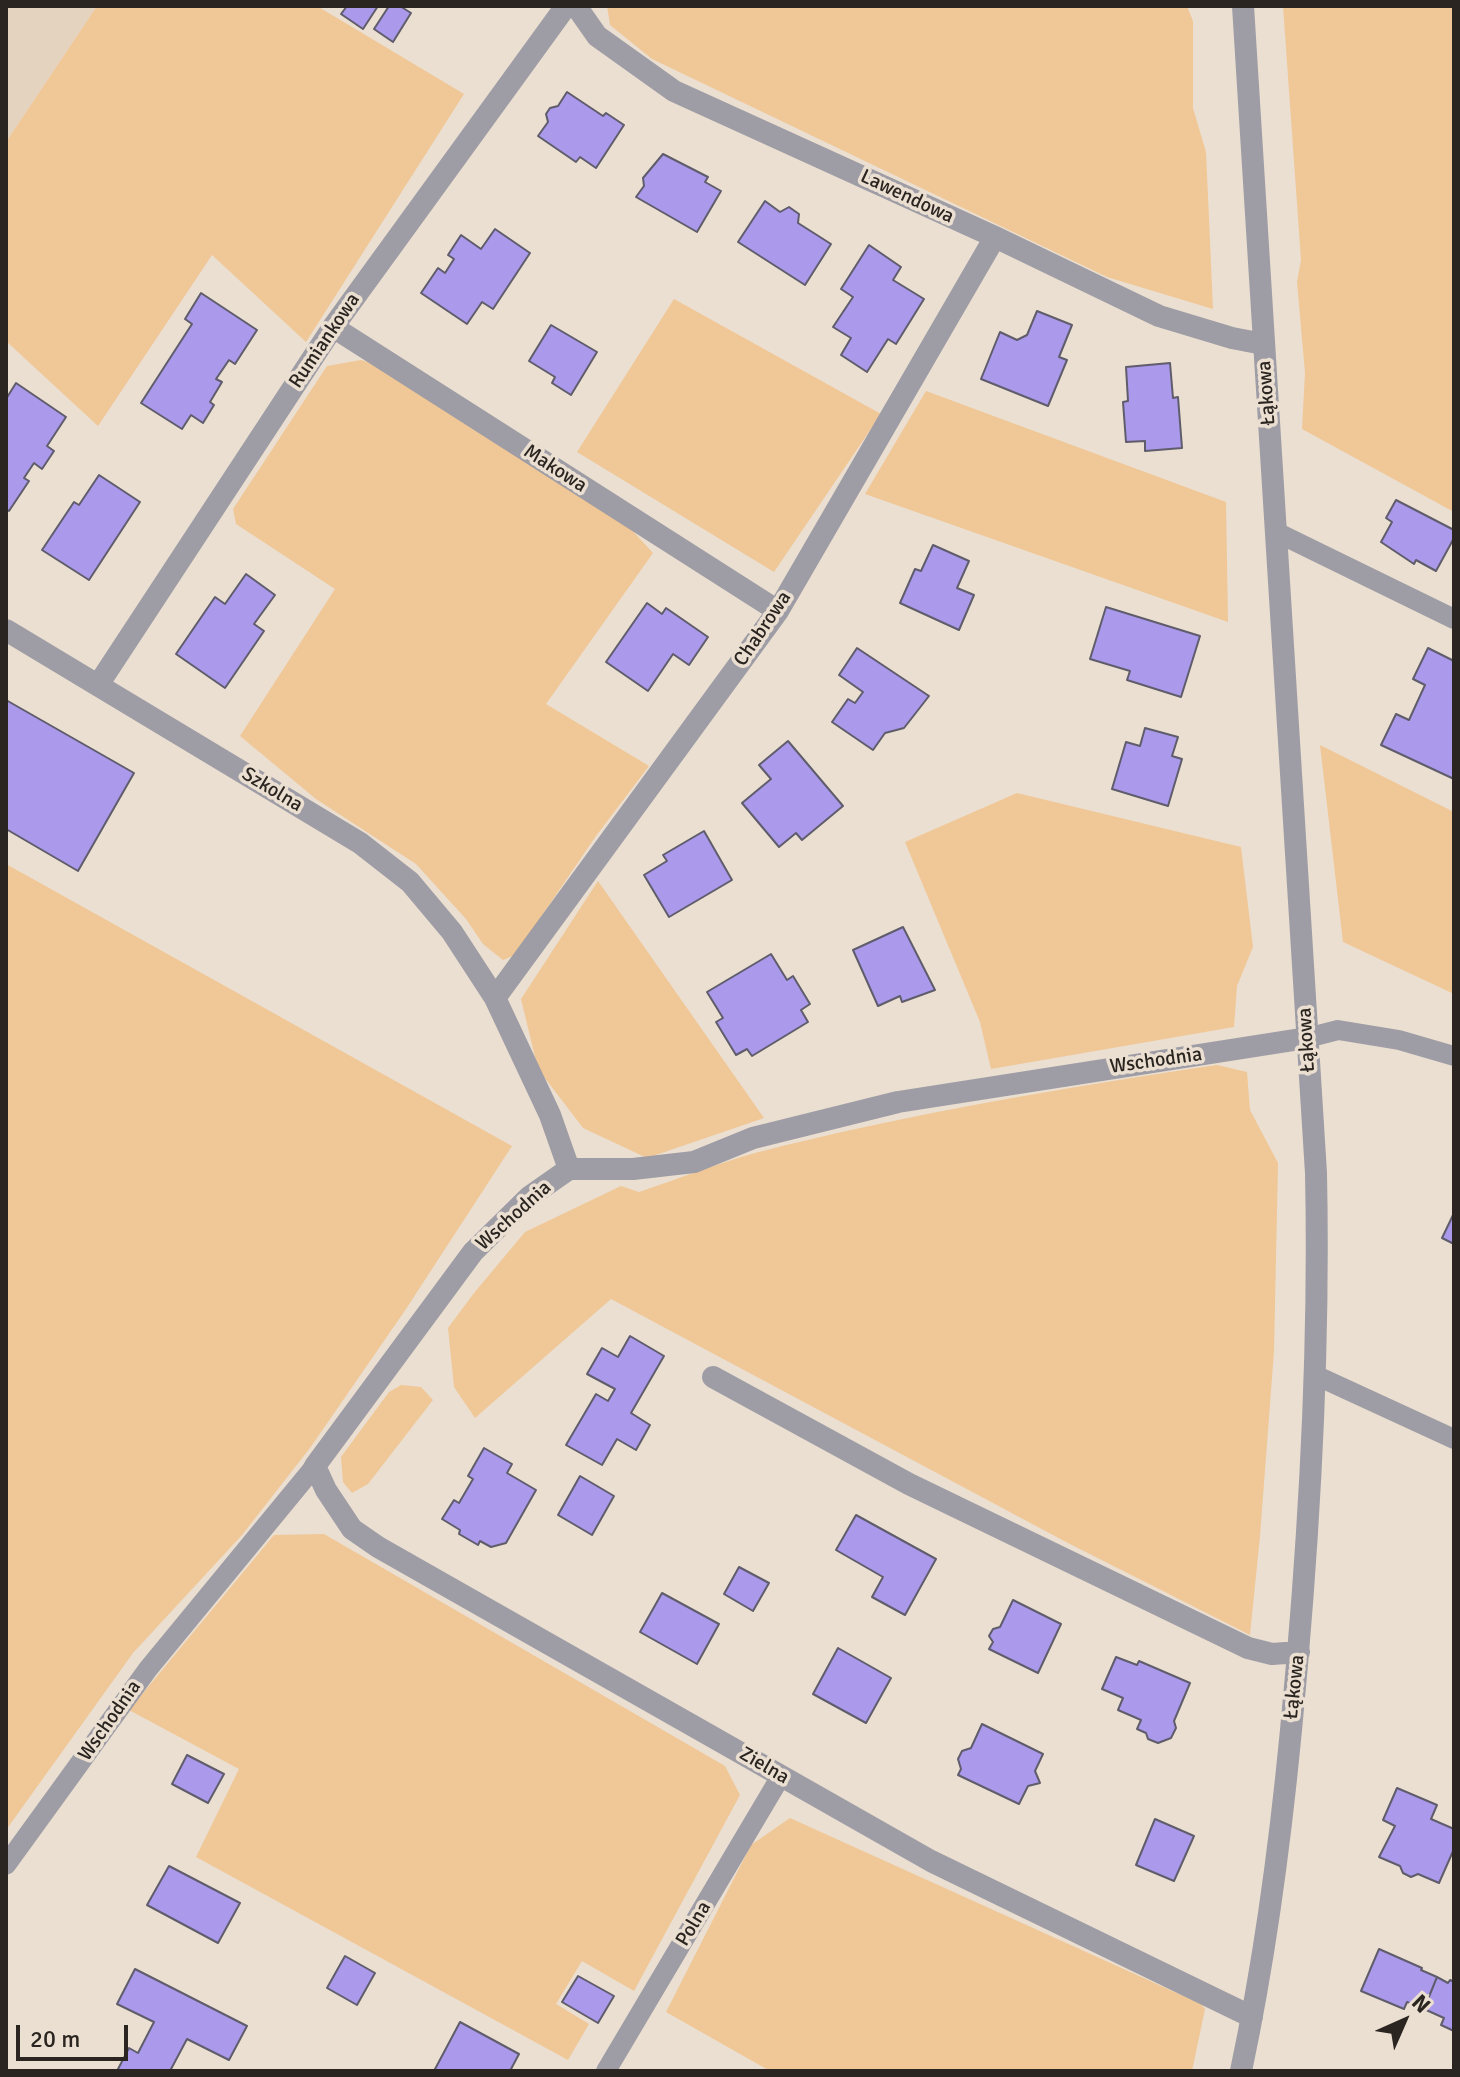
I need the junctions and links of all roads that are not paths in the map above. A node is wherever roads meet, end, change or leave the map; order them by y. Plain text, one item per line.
1 (566, 6) edge
2 (576, 6) edge
3 (1243, 6) edge
4 (995, 237) junction
5 (333, 327) junction
6 (1263, 344) junction
7 (1276, 532) junction
8 (778, 611) junction
9 (1454, 619) edge
10 (6, 630) edge
11 (98, 685) junction
12 (495, 998) junction
13 (1307, 1038) junction
14 (1454, 1056) edge
15 (569, 1169) junction
16 (1315, 1375) junction
17 (713, 1377) dead end
18 (1454, 1439) edge
19 (315, 1466) junction
20 (1299, 1652) junction
21 (781, 1776) junction
22 (6, 1865) edge
23 (1252, 2017) junction
24 (606, 2071) edge
25 (1241, 2071) edge

1 - 5 street, Rumiankowa
2 - 4 street, Lawendowa
3 - 6 street, Łąkowa
4 - 6 street, Lawendowa
4 - 8 street, Chabrowa
5 - 8 street, Makowa
5 - 11 street, Rumiankowa
6 - 7 street, Łąkowa
7 - 9 lane
7 - 13 street, Łąkowa
8 - 12 street, Chabrowa
10 - 11 street, Szkolna
11 - 12 street, Szkolna
12 - 15 street, Szkolna
13 - 14 lane
13 - 15 street, Wschodnia
13 - 16 street, Łąkowa
15 - 19 street, Wschodnia
16 - 18 lane
16 - 20 street, Łąkowa
17 - 20 street
19 - 21 street, Zielna
19 - 22 lane, Wschodnia
20 - 23 street, Łąkowa
21 - 23 street, Zielna
21 - 24 lane, Polna
23 - 25 street, Łąkowa

